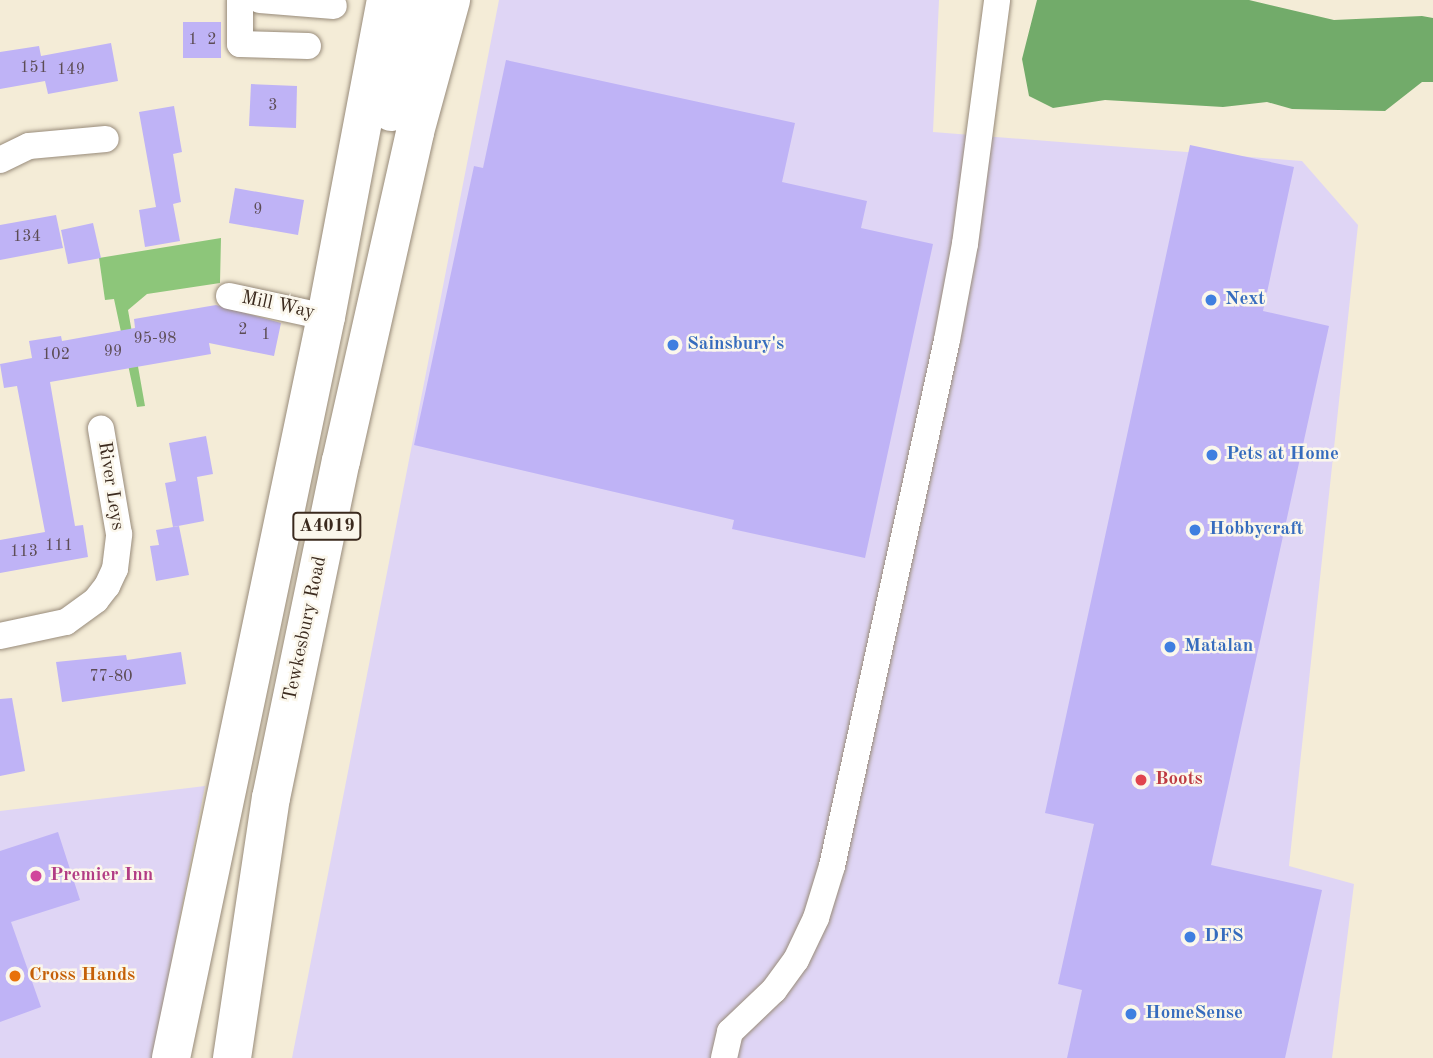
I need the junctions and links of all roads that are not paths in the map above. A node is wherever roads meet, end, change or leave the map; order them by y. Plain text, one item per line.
1 (240, 0) edge
2 (260, 0) edge
3 (386, 0) edge
4 (416, 0) edge
5 (451, 0) edge
6 (997, 0) edge
7 (334, 6) dead end
8 (308, 46) dead end
9 (106, 139) dead end
10 (0, 160) edge
11 (356, 167) junction
12 (229, 296) dead end
13 (326, 317) junction
14 (101, 429) dead end
15 (0, 636) edge
16 (171, 1058) edge
17 (232, 1058) edge
18 (724, 1058) edge

1 - 8 street
2 - 7 street
3 - 11 highway, A4019
4 - 11 highway
5 - 17 highway, Tewkesbury Road / A4019
6 - 18 street
9 - 10 street
11 - 13 highway, A4019
12 - 13 street, Mill Way
13 - 16 highway, A4019
14 - 15 street, River Leys

